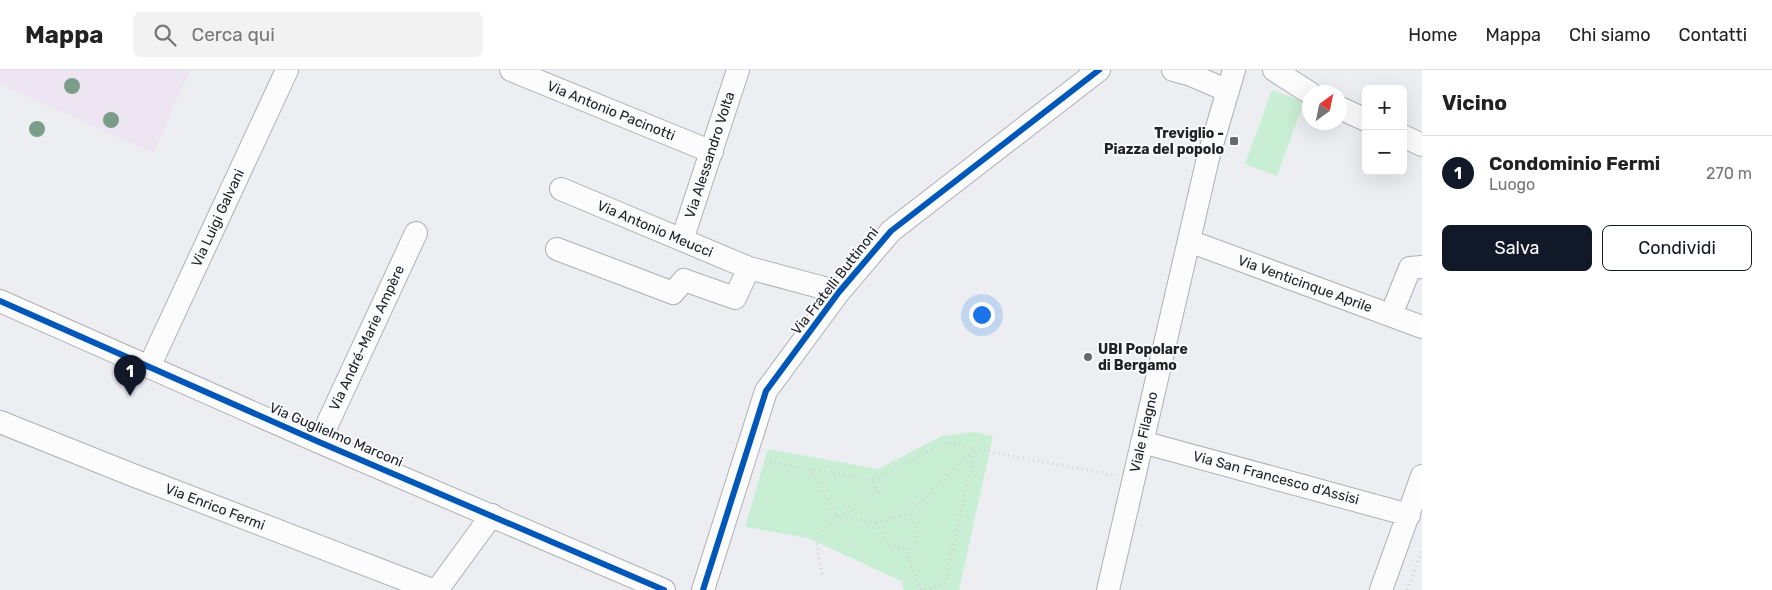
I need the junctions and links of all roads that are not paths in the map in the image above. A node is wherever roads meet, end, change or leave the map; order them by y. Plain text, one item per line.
1 (287, 70) edge
2 (511, 70) edge
3 (738, 70) edge
4 (1099, 70) edge
5 (1173, 70) edge
6 (1234, 70) edge
7 (1274, 70) edge
8 (1302, 88) edge
9 (1228, 91) junction
10 (1347, 111) edge
11 (1362, 118) edge
12 (1407, 138) edge
13 (1422, 145) edge
14 (712, 152) junction
15 (561, 189) dead end
16 (416, 233) dead end
17 (682, 240) junction
18 (1189, 241) junction
19 (558, 249) dead end
20 (1422, 267) edge
21 (749, 268) junction
22 (839, 292) junction
23 (0, 301) edge
24 (1391, 315) junction
25 (1422, 327) edge
26 (149, 367) junction
27 (0, 422) edge
28 (320, 442) junction
29 (1142, 442) junction
30 (1422, 476) edge
31 (492, 515) junction
32 (1409, 515) junction
33 (432, 590) edge
34 (437, 590) edge
35 (664, 590) edge
36 (703, 590) edge
37 (1108, 590) edge
38 (1381, 590) edge

1 - 26 street, Via Luigi Galvani
2 - 14 street, Via Antonio Pacinotti
3 - 14 street, Via Alessandro Volta
4 - 22 street, Via Fratelli Buttinoni
5 - 9 street
6 - 9 street, Viale Filagno
7 - 8 street
9 - 18 street, Viale Filagno
10 - 11 street
12 - 13 street
14 - 17 street, Via Alessandro Volta
15 - 17 street, Via Antonio Meucci
16 - 28 street, Via André-Marie Ampère
17 - 21 street, Via Antonio Meucci
18 - 24 street, Via Venticinque Aprile
18 - 29 street, Viale Filagno
19 - 21 street
20 - 24 street
21 - 22 street, Via Antonio Meucci
22 - 36 street, Via Fratelli Buttinoni
23 - 26 street, Via Guglielmo Marconi
24 - 25 street, Via Venticinque Aprile
26 - 28 street, Via Guglielmo Marconi
27 - 33 street, Via Enrico Fermi
28 - 31 street, Via Guglielmo Marconi
29 - 32 street, Via San Francesco d'Assisi
29 - 37 street, Viale Filagno
30 - 32 street
31 - 34 street
31 - 35 street, Via Guglielmo Marconi
32 - 38 street

